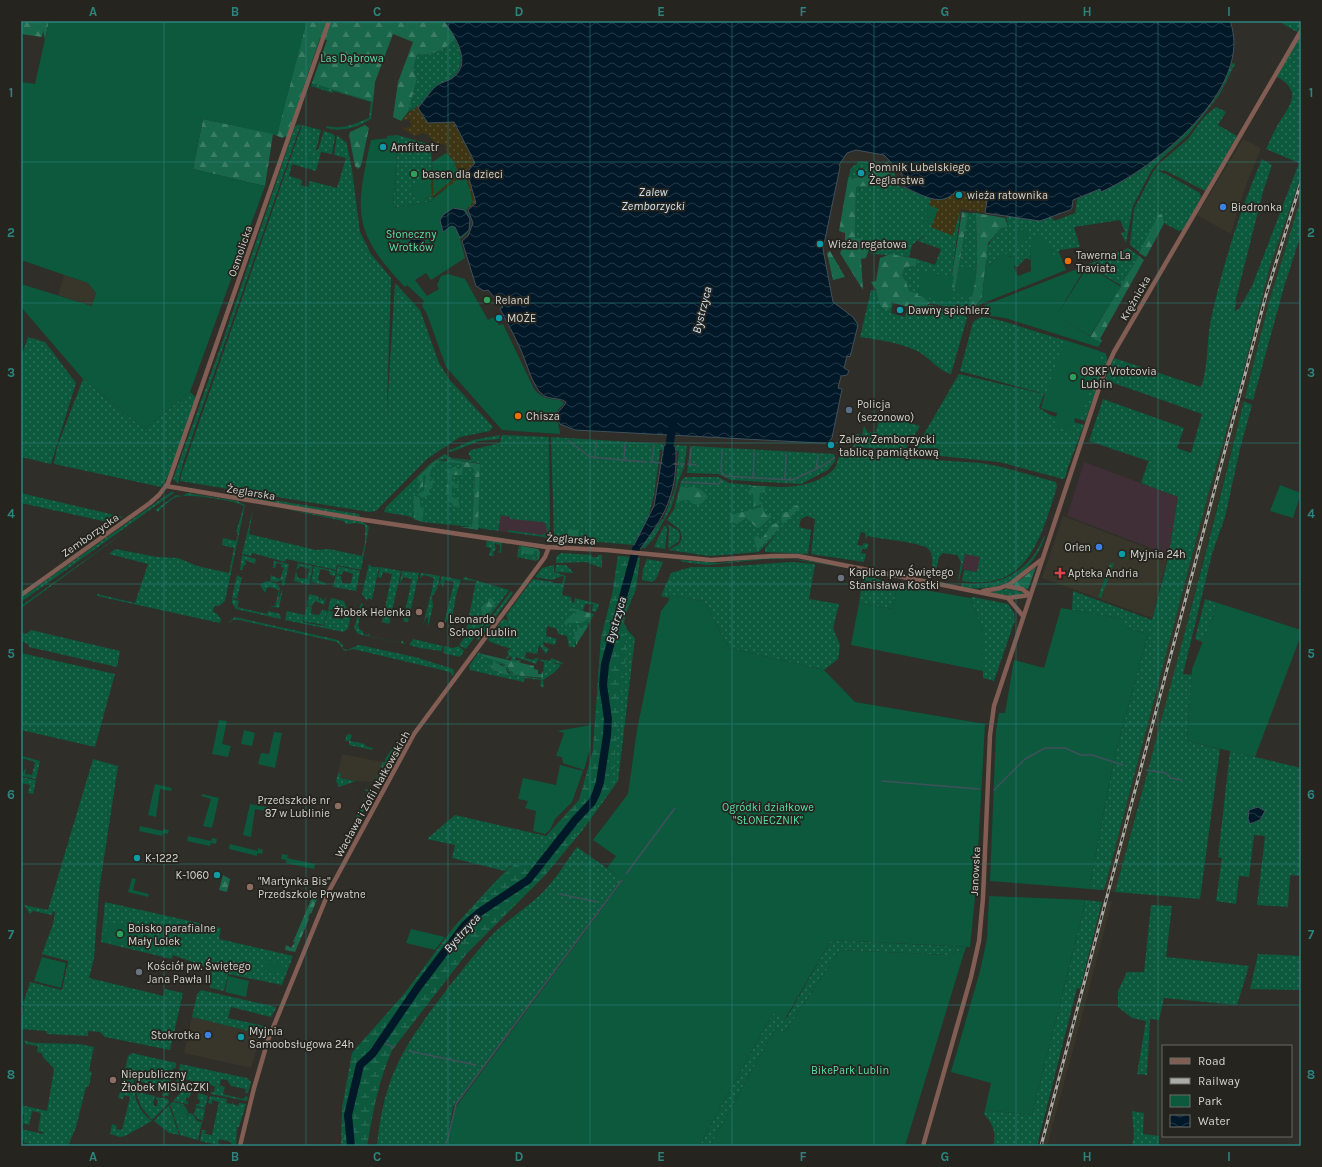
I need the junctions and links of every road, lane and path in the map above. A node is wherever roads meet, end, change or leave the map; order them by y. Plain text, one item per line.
1 (328, 21) edge
2 (1301, 31) edge
3 (166, 486) junction
4 (549, 547) junction
5 (1041, 560) junction
6 (1005, 586) junction
7 (975, 591) junction
8 (21, 595) edge
9 (1030, 595) junction
10 (1008, 598) junction
11 (1023, 616) junction
12 (240, 1146) edge
13 (922, 1146) edge

1 - 3 street, Osmolicka
2 - 5 street, Krężnicka
3 - 4 street, Żeglarska
3 - 8 street, Zemborzycka
4 - 7 street, Żeglarska
4 - 12 street, Wacława i Zofii Nałkowskich
5 - 6 street, Żeglarska
5 - 9 street, Krężnicka
6 - 7 street, Żeglarska
6 - 9 street, Żeglarska
7 - 10 street, Żeglarska
9 - 10 street, Żeglarska
9 - 11 street, Janowska
10 - 11 street
11 - 13 street, Janowska

